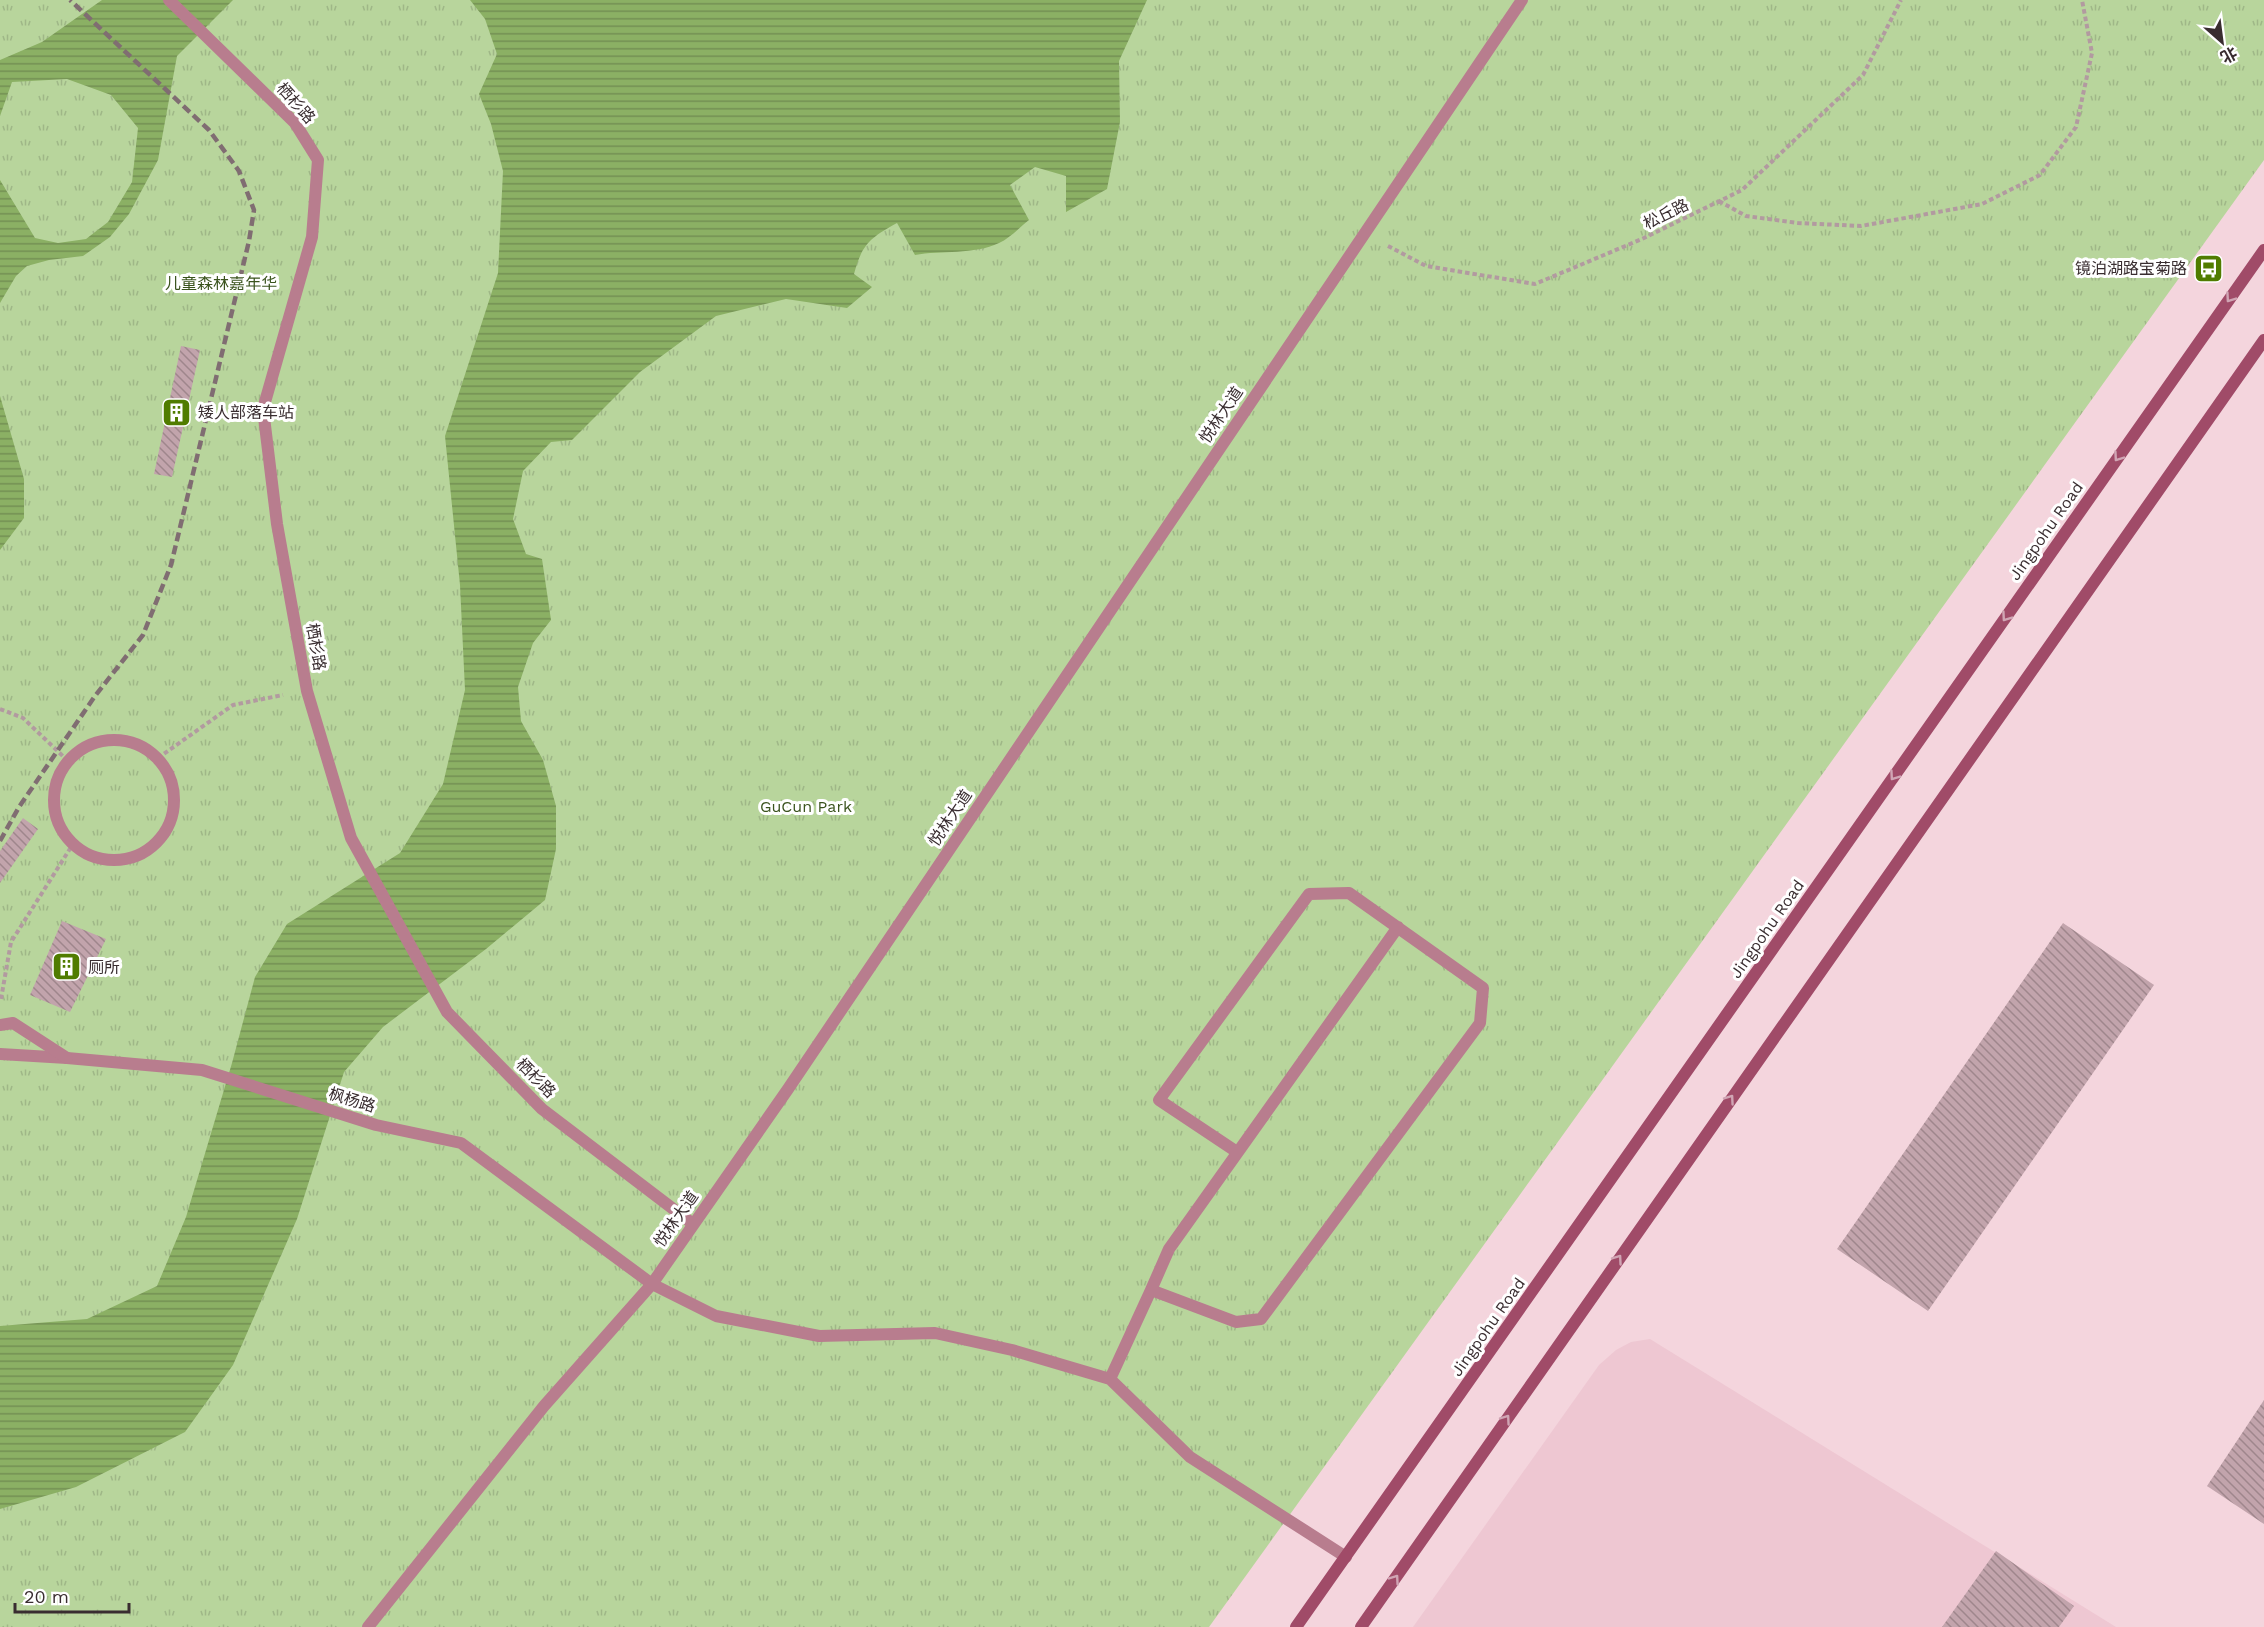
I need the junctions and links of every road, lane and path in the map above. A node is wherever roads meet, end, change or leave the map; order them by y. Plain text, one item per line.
1 (169, 0) edge
2 (1522, 0) edge
3 (1901, 0) edge
4 (2082, 0) edge
5 (1719, 201) junction
6 (1364, 232) junction
7 (2264, 250) edge
8 (2264, 340) edge
9 (307, 691) junction
10 (0, 709) edge
11 (158, 758) junction
12 (68, 761) junction
13 (73, 844) junction
14 (1398, 927) junction
15 (14, 1023) junction
16 (0, 1025) edge
17 (0, 1054) edge
18 (67, 1058) junction
19 (1237, 1152) junction
20 (693, 1224) junction
21 (652, 1284) junction
22 (1151, 1290) junction
23 (1110, 1379) junction
24 (1346, 1557) junction
25 (368, 1627) edge
26 (1296, 1627) edge
27 (1362, 1627) edge

1 - 9 street, 栖杉路
2 - 6 street, 悦林大道
3 - 5 path, 松丘路
4 - 5 path
5 - 6 path, 松丘路
6 - 20 street, 悦林大道
7 -> 24 street, Jingpohu Road
27 -> 8 street
9 - 11 path
9 - 20 street, 栖杉路
10 - 12 path
11 - 12 street
11 - 13 street
12 - 13 street
13 - 15 path
14 - 19 street
14 - 19 street
14 - 22 street
15 - 16 street
15 - 18 street
17 - 18 street, 枫杨路
18 - 21 street, 枫杨路
19 - 22 street
20 - 21 street, 悦林大道
21 - 23 street, 枫杨路
21 - 25 street, 悦林大道
22 - 23 street
23 - 24 street
24 - 26 street, Jingpohu Road

